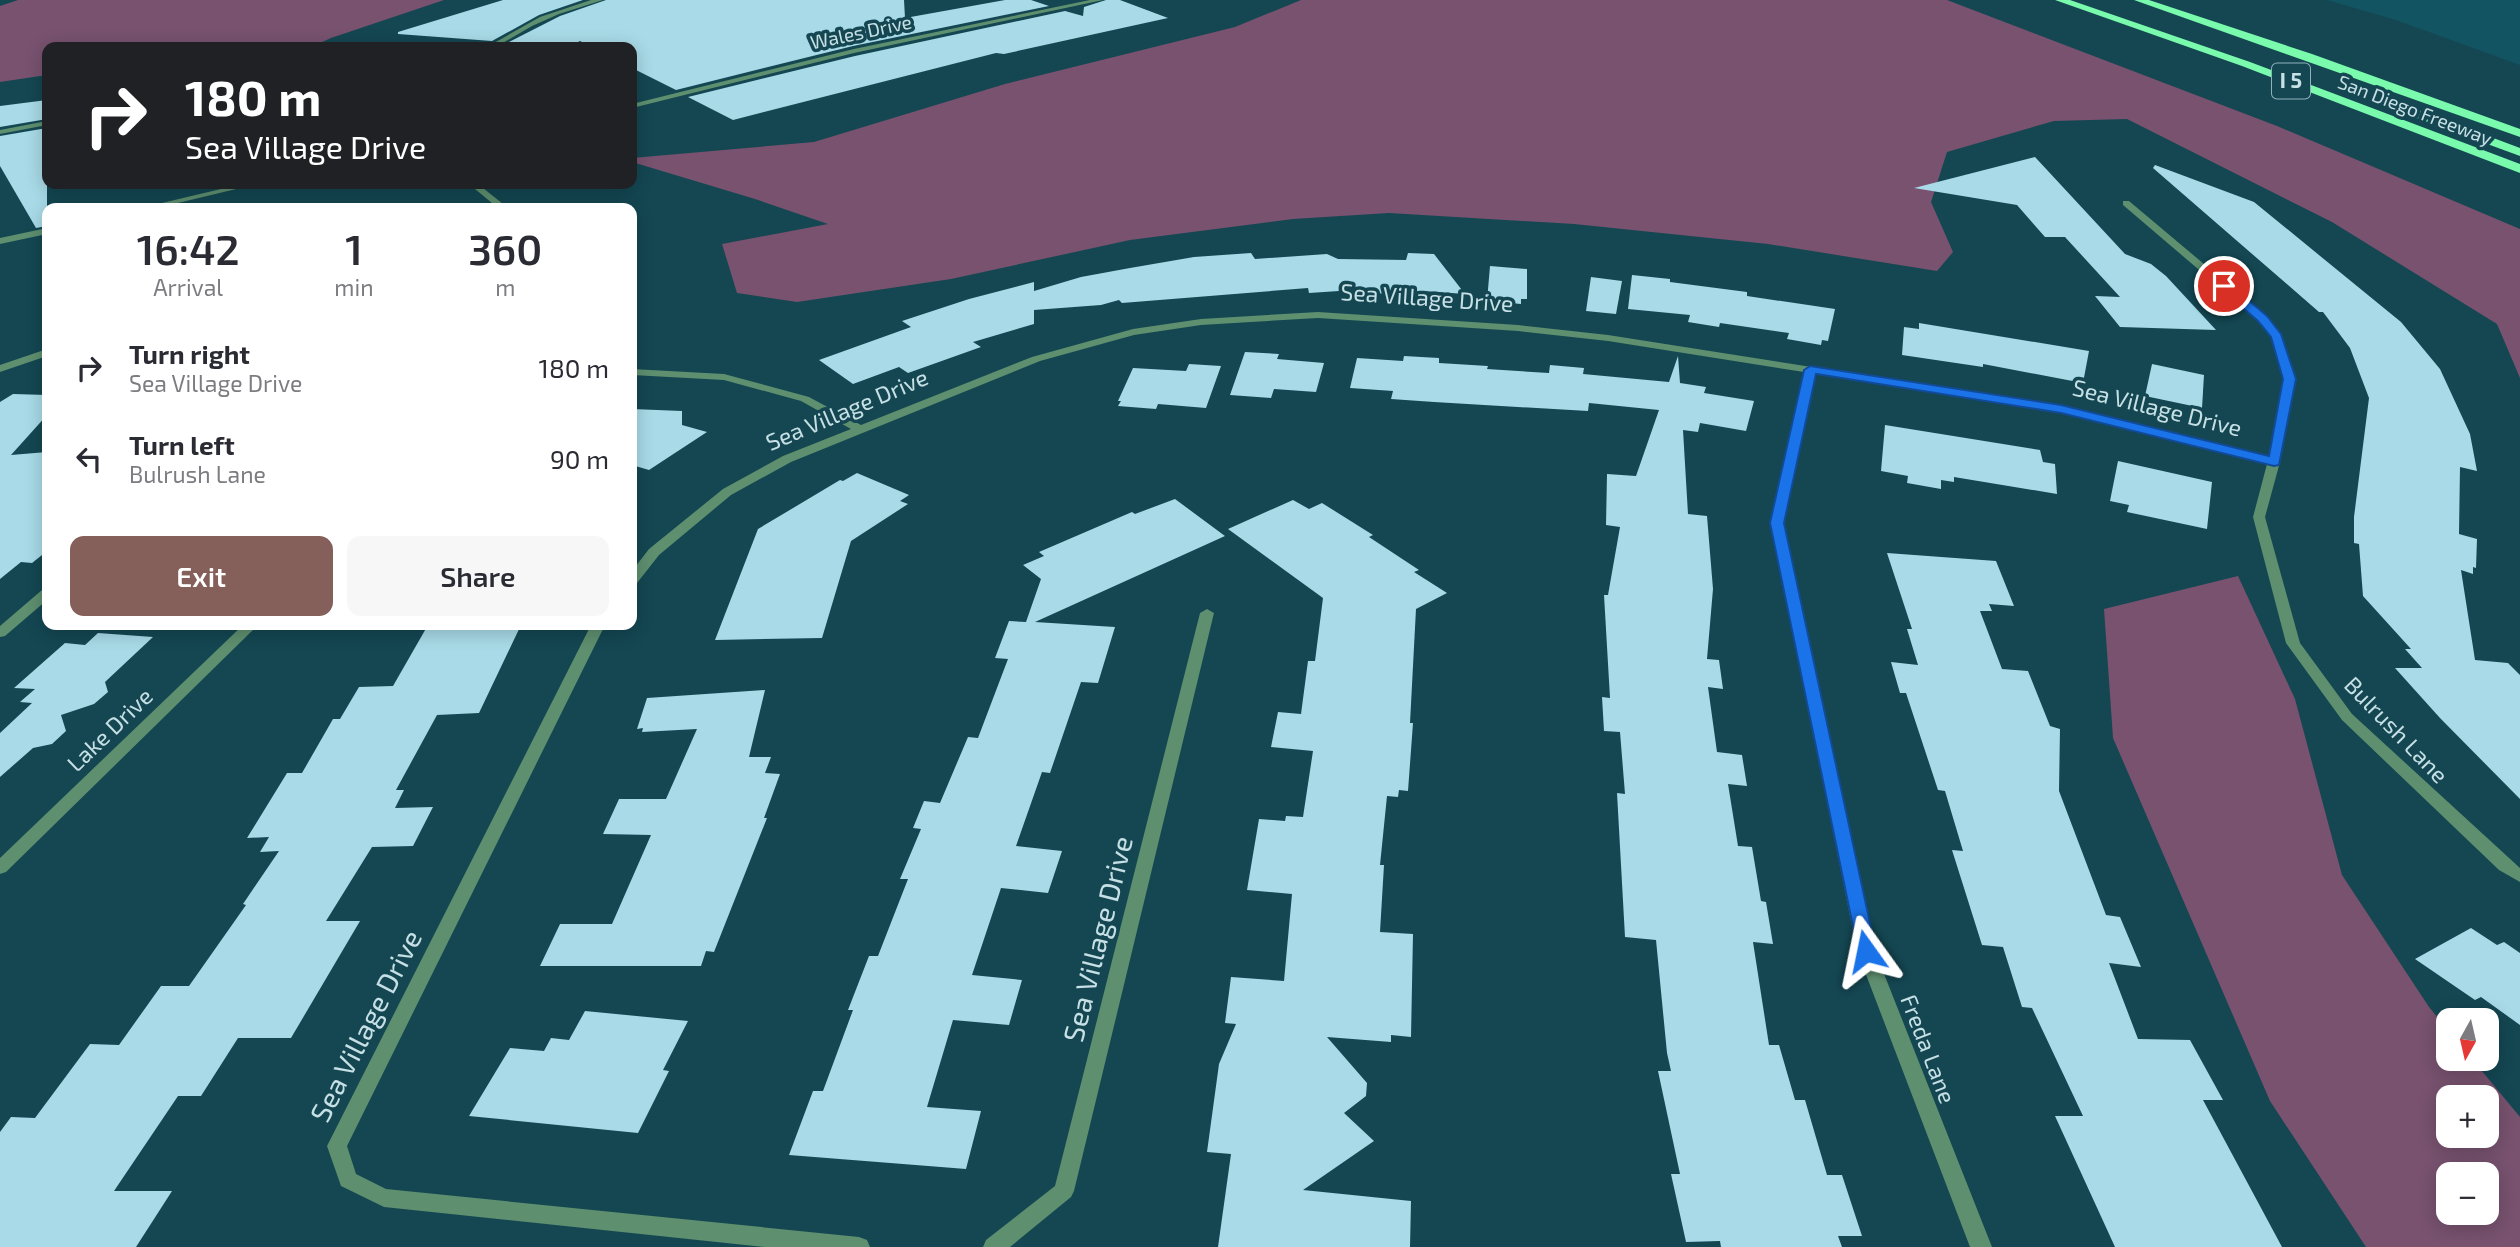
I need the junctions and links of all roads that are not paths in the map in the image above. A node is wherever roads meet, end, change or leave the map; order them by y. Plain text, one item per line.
1 (600, 0) edge
2 (1068, 0) edge
3 (1100, 0) edge
4 (2060, 0) edge
5 (2094, 0) edge
6 (2138, 0) edge
7 (2168, 0) edge
8 (1080, 5) junction
9 (498, 42) edge
10 (2272, 60) dead end
11 (2434, 88) dead end
12 (2387, 102) dead end
13 (637, 105) edge
14 (2508, 115) dead end
15 (2520, 120) edge
16 (42, 125) edge
17 (0, 132) edge
18 (2520, 133) edge
19 (2520, 152) edge
20 (2520, 169) edge
21 (213, 189) edge
22 (479, 189) edge
23 (164, 203) edge
24 (497, 203) edge
25 (2126, 203) dead end
26 (42, 232) edge
27 (0, 242) edge
28 (42, 354) edge
29 (0, 369) edge
30 (1810, 370) junction
31 (637, 372) edge
32 (859, 429) junction
33 (2274, 462) junction
34 (637, 574) edge
35 (42, 597) edge
36 (1208, 613) dead end
37 (246, 630) edge
38 (595, 630) edge
39 (0, 633) edge
40 (0, 868) edge
41 (2520, 876) edge
42 (859, 1247) edge
43 (995, 1247) edge
44 (1981, 1247) edge

1 - 9 street
2 - 8 street
3 - 8 street, Wales Drive
4 - 20 highway, San Diego Freeway / I 5
5 - 10 highway
6 - 18 highway
7 - 11 highway, San Diego Freeway / I 5
8 - 13 street, Wales Drive
12 - 19 highway
14 - 15 highway, San Diego Freeway
16 - 17 street
21 - 23 street
22 - 24 street
25 - 33 street, Bulrush Lane
26 - 27 street
28 - 29 street
30 - 32 street, Sea Village Drive
30 - 33 street, Sea Village Drive
30 - 44 street, Freda Lane
31 - 32 street
32 - 34 street, Sea Village Drive
33 - 41 street, Bulrush Lane
35 - 39 street
36 - 43 street, Sea Village Drive
37 - 40 street, Lake Drive
38 - 42 street, Sea Village Drive

